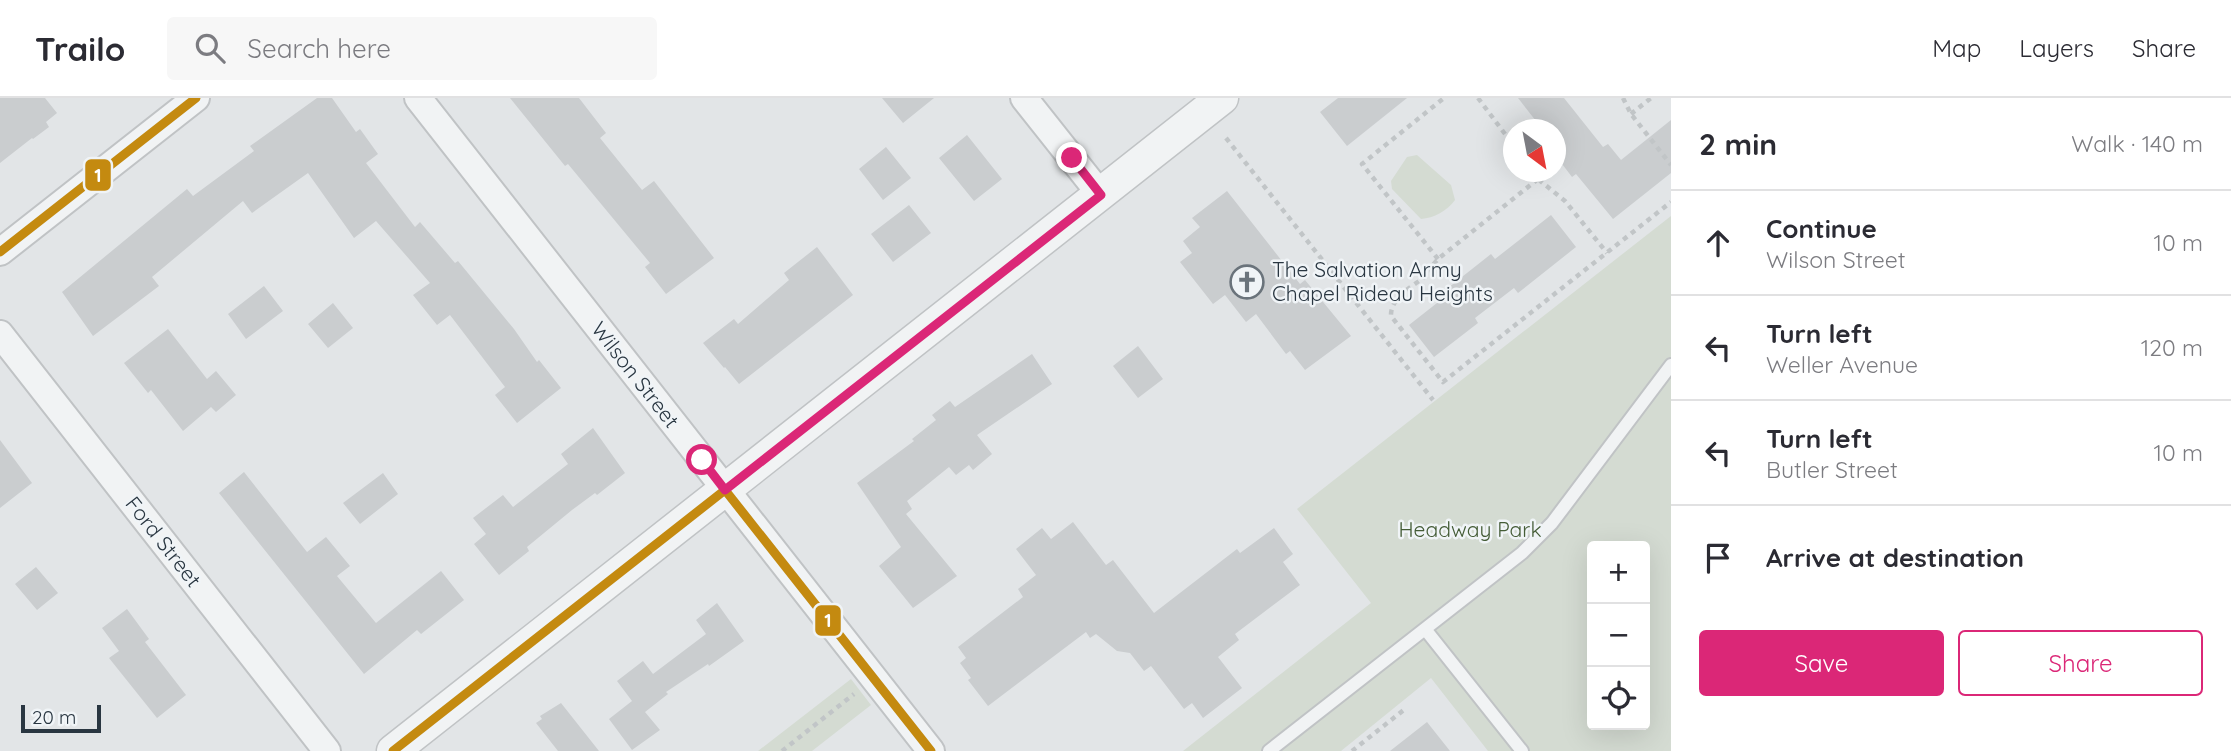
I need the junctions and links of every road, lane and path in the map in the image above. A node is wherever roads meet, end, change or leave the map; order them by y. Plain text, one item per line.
1 (195, 98) edge
2 (418, 98) edge
3 (1024, 98) edge
4 (1222, 98) edge
5 (1444, 98) edge
6 (1478, 98) edge
7 (1623, 98) edge
8 (1651, 98) edge
9 (1631, 114) junction
10 (1503, 131) edge
11 (1226, 138) dead end
12 (1671, 165) edge
13 (1534, 182) edge
14 (1542, 182) edge
15 (1101, 195) junction
16 (1671, 202) edge
17 (0, 252) edge
18 (1607, 253) junction
19 (1438, 259) junction
20 (0, 334) edge
21 (1671, 365) edge
22 (1433, 400) dead end
23 (725, 490) junction
24 (1425, 629) junction
25 (874, 679) junction
26 (1405, 709) dead end
27 (327, 751) edge
28 (393, 751) edge
29 (782, 751) edge
30 (931, 751) edge
31 (1269, 751) edge
32 (1352, 751) edge
33 (1522, 751) edge

1 - 17 street
2 - 23 street, Wilson Street
3 - 15 street
4 - 15 street
5 - 19 path
6 - 10 path
7 - 9 path
8 - 9 path
9 - 12 path
11 - 22 path
13 - 19 path
14 - 18 path
15 - 23 street
16 - 18 path
18 - 19 path
20 - 27 street, Ford Street
21 - 24 lane
23 - 25 street, Wilson Street
23 - 28 street
24 - 31 lane
24 - 33 lane
25 - 29 path
25 - 30 street, Wilson Street
26 - 32 path

